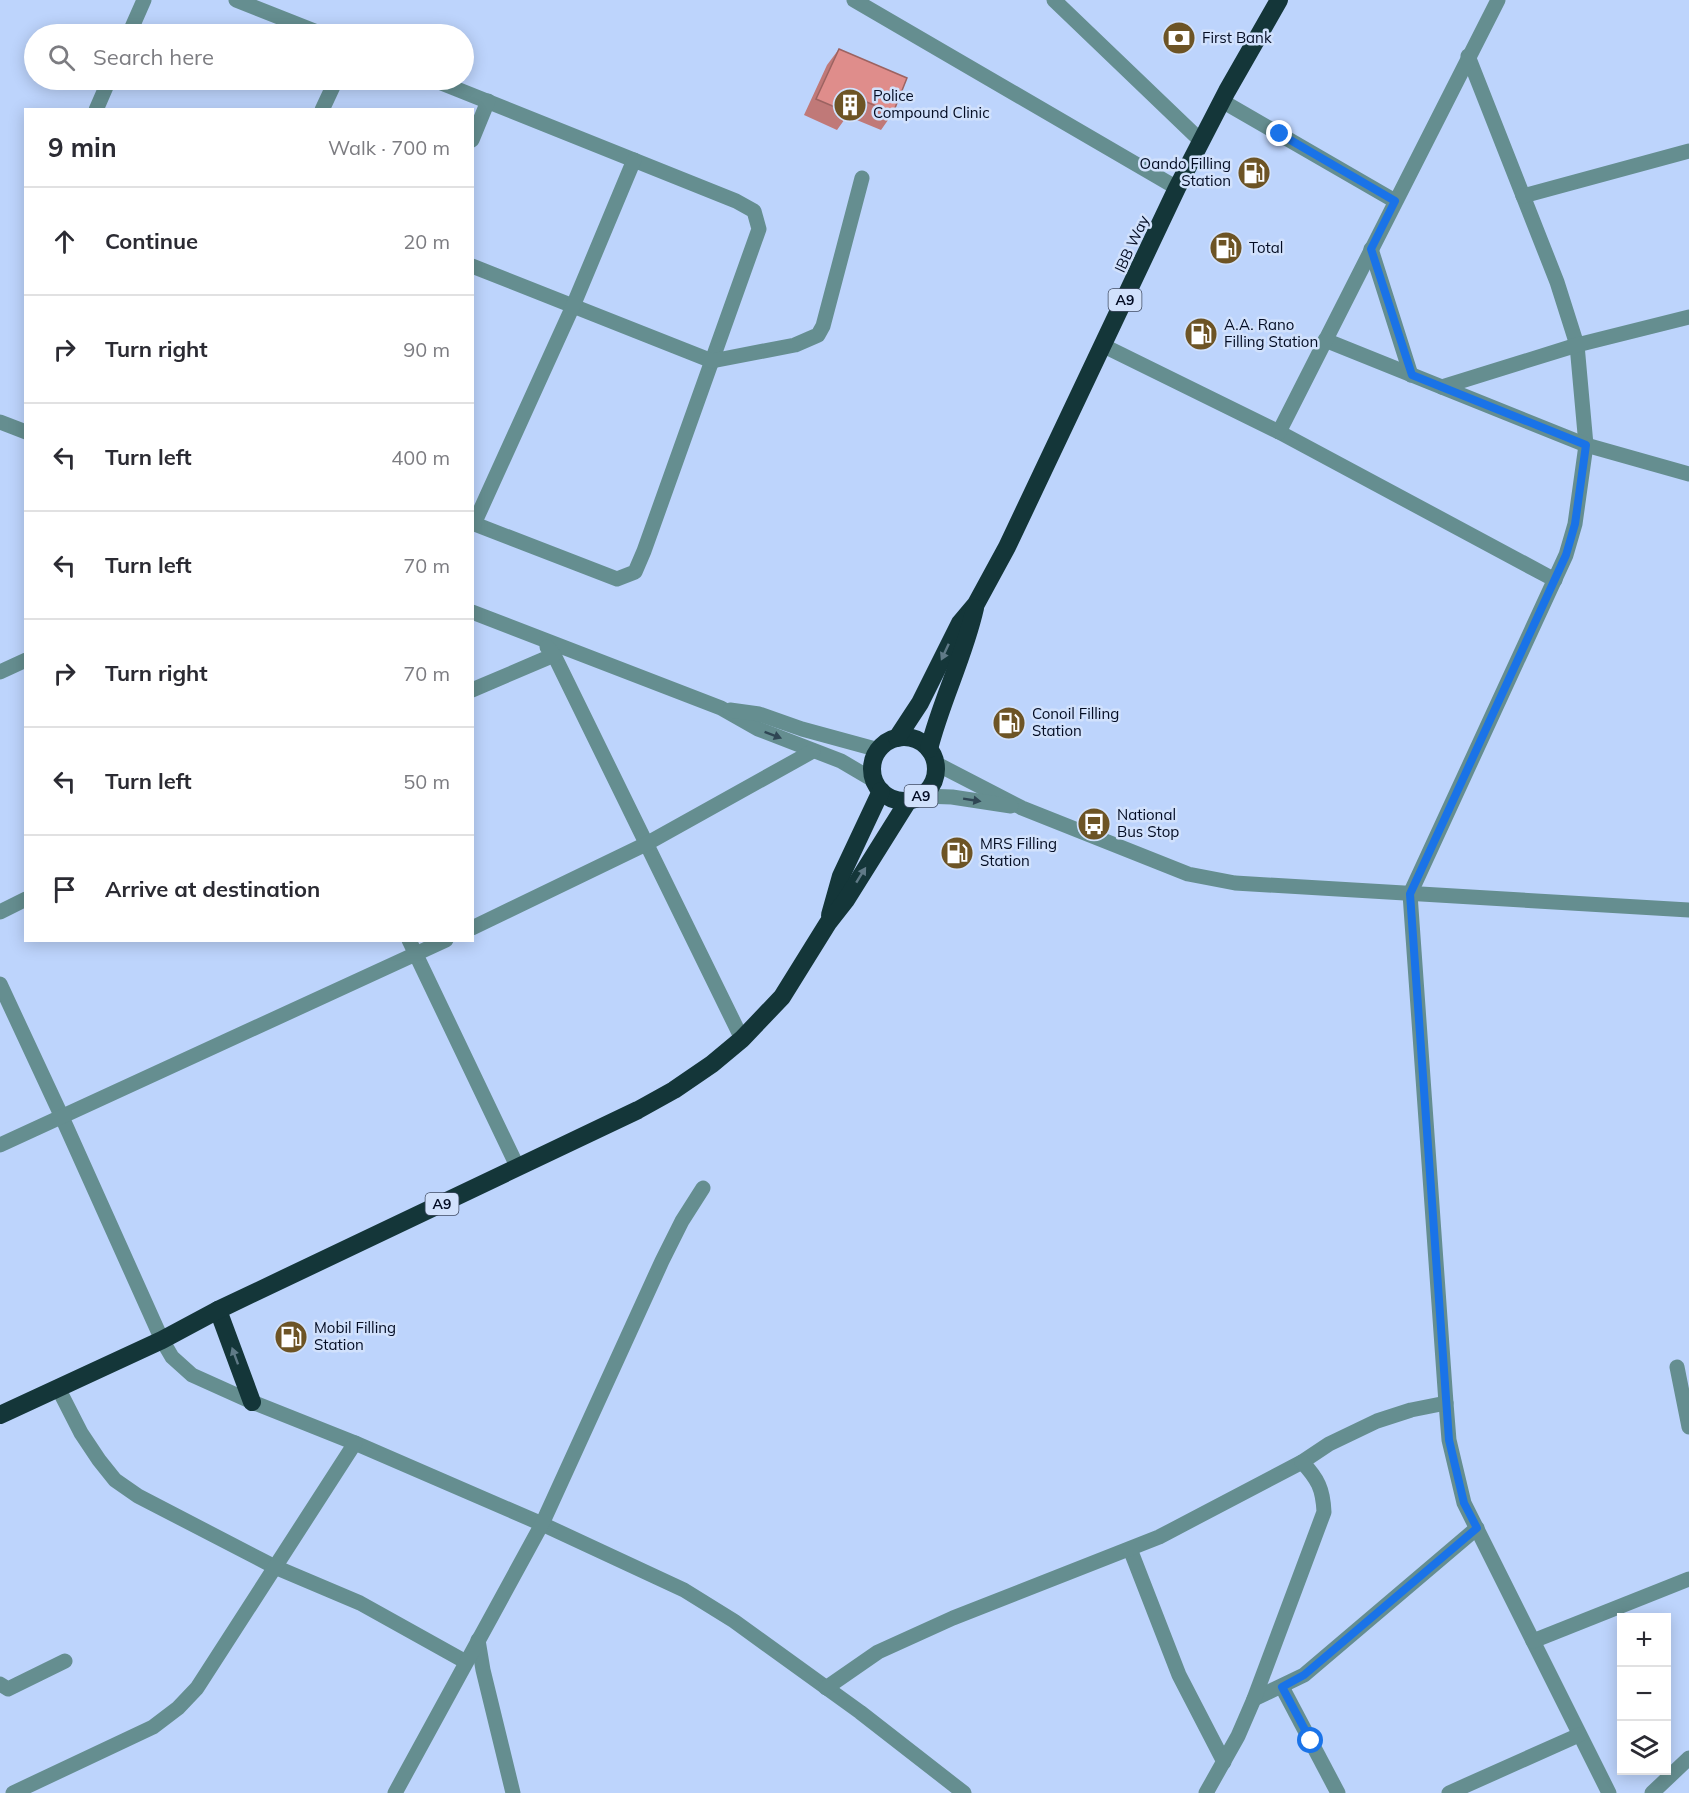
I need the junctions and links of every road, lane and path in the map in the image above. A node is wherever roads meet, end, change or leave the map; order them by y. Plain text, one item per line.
1 (144, 0) edge
2 (236, 0) edge
3 (854, 0) edge
4 (1054, 0) edge
5 (1279, 0) edge
6 (1498, 0) edge
7 (133, 24) edge
8 (297, 24) edge
9 (1468, 56) junction
10 (105, 90) edge
11 (331, 90) edge
12 (460, 90) edge
13 (1222, 100) junction
14 (488, 101) junction
15 (97, 108) edge
16 (323, 108) edge
17 (474, 135) edge
18 (1202, 141) junction
19 (1689, 151) edge
20 (634, 160) junction
21 (862, 178) dead end
22 (1177, 188) junction
23 (1523, 195) junction
24 (1395, 201) junction
25 (1371, 249) junction
26 (474, 267) edge
27 (573, 306) junction
28 (1689, 317) edge
29 (1325, 340) junction
30 (1577, 345) junction
31 (1104, 346) junction
32 (712, 361) junction
33 (1412, 375) junction
34 (1442, 387) junction
35 (0, 422) edge
36 (24, 431) edge
37 (1279, 432) junction
38 (1586, 445) junction
39 (1689, 474) edge
40 (474, 522) edge
41 (474, 524) edge
42 (1555, 580) junction
43 (976, 604) junction
44 (474, 613) edge
45 (540, 640) junction
46 (554, 655) junction
47 (24, 661) edge
48 (0, 672) edge
49 (474, 689) edge
50 (721, 708) junction
51 (897, 738) junction
52 (813, 750) junction
53 (879, 750) junction
54 (932, 756) junction
55 (878, 786) junction
56 (915, 798) junction
57 (1022, 808) junction
58 (646, 844) junction
59 (1410, 894) junction
60 (24, 900) edge
61 (1689, 910) edge
62 (0, 912) edge
63 (828, 922) junction
64 (474, 927) edge
65 (410, 942) edge
66 (442, 942) edge
67 (416, 955) junction
68 (0, 984) edge
69 (742, 1040) junction
70 (61, 1115) junction
71 (0, 1145) edge
72 (518, 1168) junction
73 (703, 1188) dead end
74 (218, 1310) junction
75 (162, 1340) junction
76 (1677, 1367) dead end
77 (58, 1388) junction
78 (252, 1402) junction
79 (1446, 1403) junction
80 (1, 1411) edge
81 (1689, 1427) edge
82 (356, 1443) junction
83 (1302, 1462) junction
84 (542, 1524) junction
85 (1477, 1528) junction
86 (1130, 1549) junction
87 (275, 1567) junction
88 (1689, 1579) edge
89 (478, 1640) junction
90 (1533, 1641) junction
91 (65, 1661) dead end
92 (466, 1662) junction
93 (0, 1684) edge
94 (1282, 1687) junction
95 (826, 1688) junction
96 (1254, 1699) junction
97 (1579, 1735) junction
98 (1689, 1758) edge
99 (1224, 1762) junction
100 (14, 1793) edge
101 (395, 1793) edge
102 (513, 1793) edge
103 (964, 1793) edge
104 (1206, 1793) edge
105 (1338, 1793) edge
106 (1449, 1793) edge
107 (1609, 1793) edge
108 (1652, 1793) edge

1 - 7 street
2 - 8 street
3 - 22 street
4 - 18 street
5 - 13 highway, IBB Way / A9
6 - 9 street
9 - 23 street
9 - 24 street
10 - 15 street
11 - 16 street
12 - 14 street
13 - 18 highway, IBB Way / A9
13 - 24 street
14 - 17 street
14 - 20 street
18 - 22 highway, IBB Way / A9
19 - 23 street
20 - 27 street
20 - 32 street
21 - 32 street
22 - 31 highway, IBB Way / A9
23 - 30 street
24 - 25 street
25 - 29 street
25 - 33 street
26 - 27 street
27 - 32 street
27 - 40 street
28 - 30 street
29 - 33 street
29 - 37 street
30 - 34 street
30 - 38 street
31 - 37 street
31 - 43 highway, IBB Way / A9
32 - 41 street
33 - 34 street
34 - 38 street
35 - 36 street
37 - 42 street
38 - 39 street
38 - 42 street
42 - 59 street
43 -> 51 highway, A9
43 - 54 highway, A9
44 - 45 street
45 - 46 street
45 - 50 street
46 - 49 street
46 - 58 street
47 - 48 street
50 -> 52 street
50 - 53 street
51 - 53 highway, A9
51 - 54 highway
52 - 55 street
52 - 58 street
53 - 55 highway, A9
54 - 56 highway, A9
54 - 57 street
55 - 56 highway, A9
55 - 63 highway, A9
56 -> 57 street
63 -> 56 highway, A9
57 - 59 street
58 - 64 street
58 - 69 street
59 - 61 street
59 - 79 street
60 - 62 street
63 - 69 highway, A9
65 - 67 street
66 - 67 street
67 - 70 street
67 - 72 street
68 - 70 street
69 - 72 highway, A9
70 - 71 street
70 - 75 street
72 - 74 highway, A9
73 - 84 street
74 - 75 highway, A9
78 -> 74 highway
75 - 77 highway, A9
75 - 78 street
76 - 81 street
77 - 80 highway, A9
77 - 87 street
78 - 82 street
79 - 83 street
79 - 85 street
82 - 84 street
82 - 87 street
83 - 86 street
83 - 96 street
84 - 89 street
84 - 95 street
85 - 90 street
85 - 94 street
86 - 95 street
86 - 99 street
87 - 92 street
87 - 100 street
88 - 90 street
89 - 92 street
89 - 102 street
90 - 97 street
91 - 93 street
92 - 101 street
94 - 96 street
94 - 105 street
95 - 103 street
96 - 99 street
97 - 106 street
97 - 107 street
98 - 108 street
99 - 104 street

